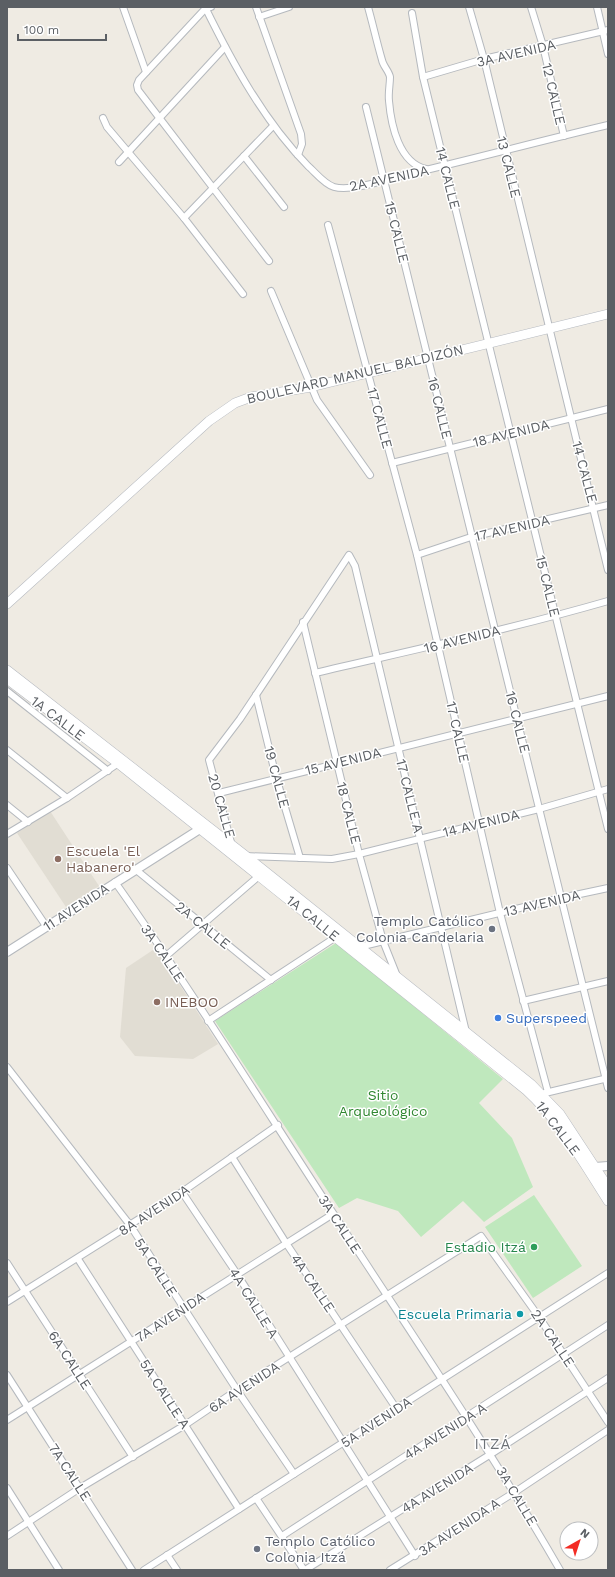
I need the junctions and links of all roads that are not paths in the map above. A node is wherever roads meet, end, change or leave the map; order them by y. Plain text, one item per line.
1 (123, 7) edge
2 (256, 7) edge
3 (289, 7) edge
4 (368, 7) edge
5 (469, 7) edge
6 (531, 7) edge
7 (597, 7) edge
8 (207, 8) edge
9 (412, 13) dead end
10 (259, 17) junction
11 (605, 31) edge
12 (543, 46) junction
13 (225, 47) junction
14 (608, 54) edge
15 (484, 59) junction
16 (146, 72) junction
17 (423, 76) junction
18 (366, 107) dead end
19 (102, 118) dead end
20 (160, 118) junction
21 (608, 125) edge
22 (273, 126) junction
23 (564, 136) junction
24 (505, 150) junction
25 (129, 152) junction
26 (298, 155) junction
27 (244, 156) junction
28 (119, 162) dead end
29 (445, 165) junction
30 (428, 169) junction
31 (384, 180) junction
32 (214, 188) junction
33 (284, 207) dead end
34 (184, 218) junction
35 (328, 225) dead end
36 (269, 261) dead end
37 (271, 291) dead end
38 (243, 294) dead end
39 (608, 315) edge
40 (550, 327) junction
41 (488, 343) junction
42 (428, 357) junction
43 (367, 373) junction
44 (311, 387) junction
45 (608, 410) edge
46 (571, 418) junction
47 (512, 434) junction
48 (450, 449) junction
49 (392, 463) junction
50 (370, 475) dead end
51 (608, 506) edge
52 (594, 509) junction
53 (533, 523) junction
54 (471, 537) junction
55 (416, 555) junction
56 (608, 570) edge
57 (608, 600) edge
58 (7, 604) edge
59 (555, 616) junction
60 (303, 622) junction
61 (495, 632) junction
62 (438, 646) junction
63 (376, 659) junction
64 (7, 670) edge
65 (315, 673) junction
66 (7, 679) edge
67 (7, 691) edge
68 (256, 695) junction
69 (608, 696) edge
70 (577, 704) junction
71 (516, 718) junction
72 (459, 733) junction
73 (397, 748) junction
74 (7, 750) edge
75 (121, 762) junction
76 (336, 764) junction
77 (108, 771) junction
78 (276, 777) junction
79 (608, 789) edge
80 (598, 791) junction
81 (219, 793) junction
82 (67, 798) junction
83 (7, 805) edge
84 (539, 809) junction
85 (28, 822) junction
86 (479, 824) junction
87 (202, 826) junction
88 (608, 829) edge
89 (7, 834) edge
90 (420, 837) junction
91 (232, 851) junction
92 (359, 854) junction
93 (246, 856) junction
94 (300, 858) junction
95 (7, 868) edge
96 (135, 869) junction
97 (259, 876) junction
98 (115, 882) junction
99 (608, 888) edge
100 (560, 898) junction
101 (500, 913) junction
102 (202, 925) junction
103 (46, 926) junction
104 (442, 927) junction
105 (336, 937) junction
106 (383, 941) junction
107 (359, 947) junction
108 (7, 952) edge
109 (166, 956) junction
110 (398, 978) junction
111 (270, 980) junction
112 (608, 981) edge
113 (583, 987) junction
114 (523, 1001) junction
115 (208, 1021) junction
116 (464, 1035) junction
117 (7, 1067) edge
118 (607, 1078) edge
119 (528, 1087) junction
120 (608, 1088) edge
121 (545, 1093) junction
122 (278, 1125) junction
123 (232, 1157) junction
124 (608, 1166) edge
125 (592, 1169) junction
126 (608, 1187) edge
127 (182, 1192) junction
128 (608, 1201) edge
129 (333, 1214) junction
130 (130, 1225) junction
131 (481, 1236) joint
132 (286, 1243) junction
133 (78, 1259) junction
134 (7, 1263) edge
135 (608, 1273) edge
136 (236, 1274) junction
137 (25, 1292) junction
138 (387, 1295) junction
139 (7, 1302) edge
140 (184, 1309) junction
141 (539, 1317) junction
142 (341, 1325) junction
143 (608, 1325) edge
144 (132, 1342) junction
145 (563, 1354) junction
146 (289, 1358) junction
147 (79, 1373) junction
148 (7, 1375) edge
149 (608, 1378) edge
150 (443, 1379) junction
151 (237, 1390) junction
152 (588, 1391) junction
153 (27, 1407) junction
154 (396, 1408) junction
155 (467, 1418) junction
156 (7, 1420) edge
157 (608, 1422) edge
158 (185, 1425) junction
159 (608, 1430) edge
160 (343, 1443) junction
161 (491, 1454) junction
162 (133, 1457) junction
163 (294, 1474) junction
164 (367, 1480) junction
165 (7, 1488) edge
166 (80, 1488) junction
167 (515, 1492) junction
168 (256, 1498) junction
169 (239, 1509) junction
170 (390, 1517) junction
171 (28, 1521) junction
172 (7, 1536) edge
173 (282, 1536) junction
174 (167, 1555) junction
175 (415, 1556) junction
176 (59, 1570) edge
177 (132, 1570) edge
178 (144, 1570) edge
179 (176, 1570) edge
180 (304, 1570) edge
181 (390, 1570) edge
182 (560, 1570) edge

1 - 16 street
2 - 10 street
3 - 10 street
4 - 30 street
5 - 15 street, 13 CALLE
6 - 12 street, 12 CALLE
7 - 11 street
8 - 13 street
8 - 16 street
9 - 17 street, 14 CALLE
10 - 26 street
11 - 12 street, 3A AVENIDA
11 - 14 street
12 - 15 street, 3A AVENIDA
12 - 23 street, 12 CALLE
13 - 20 street
13 - 22 street
15 - 17 street, 3A AVENIDA
15 - 24 street, 13 CALLE
16 - 20 street
17 - 29 street, 14 CALLE
18 - 31 street, 15 CALLE
19 - 25 street
20 - 25 street
20 - 32 street
21 - 23 street, 2A AVENIDA
22 - 26 street
22 - 27 street
23 - 24 street, 2A AVENIDA
24 - 29 street, 2A AVENIDA
24 - 40 street, 13 CALLE
25 - 28 street
25 - 34 street
26 - 31 street, 2A AVENIDA
27 - 32 street
27 - 33 street
29 - 30 street, 2A AVENIDA
29 - 41 street, 14 CALLE
30 - 31 street, 2A AVENIDA
31 - 42 street, 15 CALLE
32 - 34 street
32 - 36 street
34 - 38 street
35 - 43 street
37 - 44 street
39 - 40 main road, BOULEVARD MANUEL BALDIZÓN
40 - 41 main road, BOULEVARD MANUEL BALDIZÓN
40 - 46 street, 14 CALLE
41 - 42 main road, BOULEVARD MANUEL BALDIZÓN
41 - 47 street, 15 CALLE
42 - 43 main road, BOULEVARD MANUEL BALDIZÓN
42 - 48 street, 16 CALLE
43 - 44 main road, BOULEVARD MANUEL BALDIZÓN
43 - 49 street, 17 CALLE
44 - 50 street
44 - 58 main road, BOULEVARD MANUEL BALDIZÓN
45 - 46 street, 18 AVENIDA
46 - 47 street, 18 AVENIDA
46 - 52 street, 14 CALLE
47 - 48 street, 18 AVENIDA
47 - 53 street, 15 CALLE
48 - 49 street, 18 AVENIDA
48 - 54 street, 16 CALLE
49 - 55 street, 17 CALLE
51 - 52 street, 17 AVENIDA
52 - 53 street, 17 AVENIDA
52 - 56 street, 14 CALLE
53 - 54 street, 17 AVENIDA
53 - 59 street, 15 CALLE
54 - 55 street, 17 AVENIDA
54 - 61 street, 16 CALLE
55 - 62 street, 17 CALLE
57 - 59 street, 16 AVENIDA
59 - 61 street, 16 AVENIDA
59 - 70 street, 15 CALLE
60 - 63 street, 17 CALLE A
60 - 65 street, 18 CALLE
60 - 68 street
61 - 62 street, 16 AVENIDA
61 - 71 street, 16 CALLE
62 - 63 street, 16 AVENIDA
62 - 72 street, 17 CALLE
63 - 65 street, 16 AVENIDA
63 - 73 street, 17 CALLE A
64 - 75 main road, 1A CALLE
65 - 76 street, 18 CALLE
66 - 75 main road, 1A CALLE
67 - 77 street, 1A CALLE
68 - 78 street, 19 CALLE
68 - 81 street, 20 CALLE
69 - 70 street, 15 AVENIDA
70 - 71 street, 15 AVENIDA
70 - 80 street, 15 CALLE
71 - 72 street, 15 AVENIDA
71 - 84 street, 16 CALLE
72 - 73 street, 15 AVENIDA
72 - 86 street, 17 CALLE
73 - 76 street, 15 AVENIDA
73 - 90 street, 17 CALLE A
74 - 82 street
75 - 77 street
75 - 87 main road, 1A CALLE
76 - 78 street, 15 AVENIDA
76 - 92 street, 18 CALLE
77 - 82 street
78 - 81 street, 15 AVENIDA
78 - 94 street, 19 CALLE
79 - 80 street, 14 AVENIDA
80 - 84 street, 14 AVENIDA
80 - 88 street, 15 CALLE
81 - 91 street, 20 CALLE
82 - 85 street
83 - 85 street
84 - 86 street, 14 AVENIDA
84 - 100 street, 16 CALLE
85 - 89 street
86 - 90 street, 14 AVENIDA
86 - 101 street, 17 CALLE
87 - 91 main road, 1A CALLE
87 - 96 street, 11 AVENIDA
90 - 92 street, 14 AVENIDA
90 - 104 street, 17 CALLE A
91 - 93 main road, 1A CALLE
91 - 97 main road, 1A CALLE
92 - 94 street, 14 AVENIDA
92 - 106 street, 18 CALLE
93 - 94 street, 14 AVENIDA
93 - 107 main road, 1A CALLE
95 - 103 street
96 - 98 street, 11 AVENIDA
96 - 102 street, 2A CALLE
97 - 102 street
97 - 105 main road, 1A CALLE
98 - 103 street, 11 AVENIDA
98 - 109 street, 3A CALLE
99 - 100 street, 13 AVENIDA
100 - 101 street, 13 AVENIDA
100 - 113 street, 16 CALLE
101 - 104 street, 13 AVENIDA
101 - 114 street, 17 CALLE
102 - 109 street
102 - 111 street, 2A CALLE
103 - 108 street, 11 AVENIDA
104 - 106 street, 13 AVENIDA
104 - 116 street, 17 CALLE A
105 - 111 street
105 - 116 main road, 1A CALLE
106 - 107 street, 13 AVENIDA
106 - 110 street, 18 CALLE
107 - 110 main road, 1A CALLE
109 - 115 street, 3A CALLE
110 - 116 main road, 1A CALLE
111 - 115 street
112 - 113 street
113 - 114 street
113 - 118 street, 16 CALLE
114 - 121 street, 17 CALLE
115 - 122 street, 3A CALLE
116 - 119 main road, 1A CALLE
117 - 130 street, 5A CALLE
118 - 120 street, 16 CALLE
118 - 121 street
119 - 121 main road, 1A CALLE
119 - 125 main road, 1A CALLE
121 - 125 main road, 1A CALLE
122 - 123 street, 8A AVENIDA
122 - 129 street, 3A CALLE
123 - 127 street, 8A AVENIDA
123 - 132 street, 4A CALLE
124 - 125 street
125 - 126 main road, 1A CALLE
125 - 128 main road, 1A CALLE
127 - 130 street, 8A AVENIDA
127 - 136 street, 4A CALLE A
129 - 132 street, 7A AVENIDA
129 - 138 street, 3A CALLE
130 - 133 street, 8A AVENIDA
130 - 140 street, 5A CALLE
131 - 138 street, 6A AVENIDA
131 - 141 street, 2A CALLE
132 - 136 street, 7A AVENIDA
132 - 142 street, 4A CALLE
133 - 137 street, 8A AVENIDA
133 - 144 street, 5A CALLE A
134 - 137 street, 6A CALLE
135 - 141 street, 5A AVENIDA
136 - 140 street, 7A AVENIDA
136 - 146 street, 4A CALLE A
137 - 139 street, 8A AVENIDA
137 - 147 street, 6A CALLE
138 - 142 street, 6A AVENIDA
138 - 150 street, 3A CALLE
140 - 144 street, 7A AVENIDA
140 - 151 street, 5A CALLE
141 - 145 street, 2A CALLE
141 - 150 street, 5A AVENIDA
142 - 146 street, 6A AVENIDA
142 - 154 street, 4A CALLE
143 - 145 street, 4A AVENIDA A
144 - 147 street, 7A AVENIDA
144 - 158 street, 5A CALLE A
145 - 152 street, 2A CALLE
145 - 155 street, 4A AVENIDA A
146 - 151 street, 6A AVENIDA
146 - 160 street, 4A CALLE A
147 - 153 street, 7A AVENIDA
147 - 162 street, 6A CALLE
148 - 153 street, 7A CALLE
149 - 152 street, 4A AVENIDA
150 - 154 street, 5A AVENIDA
150 - 155 street, 3A CALLE
151 - 158 street, 6A AVENIDA
151 - 163 street, 5A CALLE
152 - 157 street, 2A CALLE
152 - 161 street, 4A AVENIDA
153 - 156 street, 7A AVENIDA
153 - 166 street, 7A CALLE
154 - 160 street, 5A AVENIDA
155 - 161 street, 3A CALLE
155 - 164 street, 4A AVENIDA A
158 - 162 street, 6A AVENIDA
158 - 169 street, 5A CALLE A
159 - 167 street, 3A AVENIDA A
160 - 163 street, 5A AVENIDA
160 - 164 street, 4A CALLE A
161 - 167 street, 3A CALLE
161 - 170 street, 4A AVENIDA
162 - 166 street, 6A AVENIDA
163 - 168 street, 5A AVENIDA
164 - 170 street, 4A CALLE A
164 - 173 street, 4A AVENIDA A
165 - 171 street
166 - 171 street, 6A AVENIDA
166 - 177 street, 7A CALLE
167 - 175 street, 3A AVENIDA A
167 - 182 street, 3A CALLE
168 - 169 street, 5A AVENIDA
168 - 173 street
169 - 174 street, 5A AVENIDA
170 - 175 street, 4A CALLE A
170 - 180 street, 4A AVENIDA
171 - 172 street, 6A AVENIDA
171 - 176 street
173 - 180 street
174 - 178 street, 5A AVENIDA
174 - 179 street
175 - 181 street, 3A AVENIDA A

